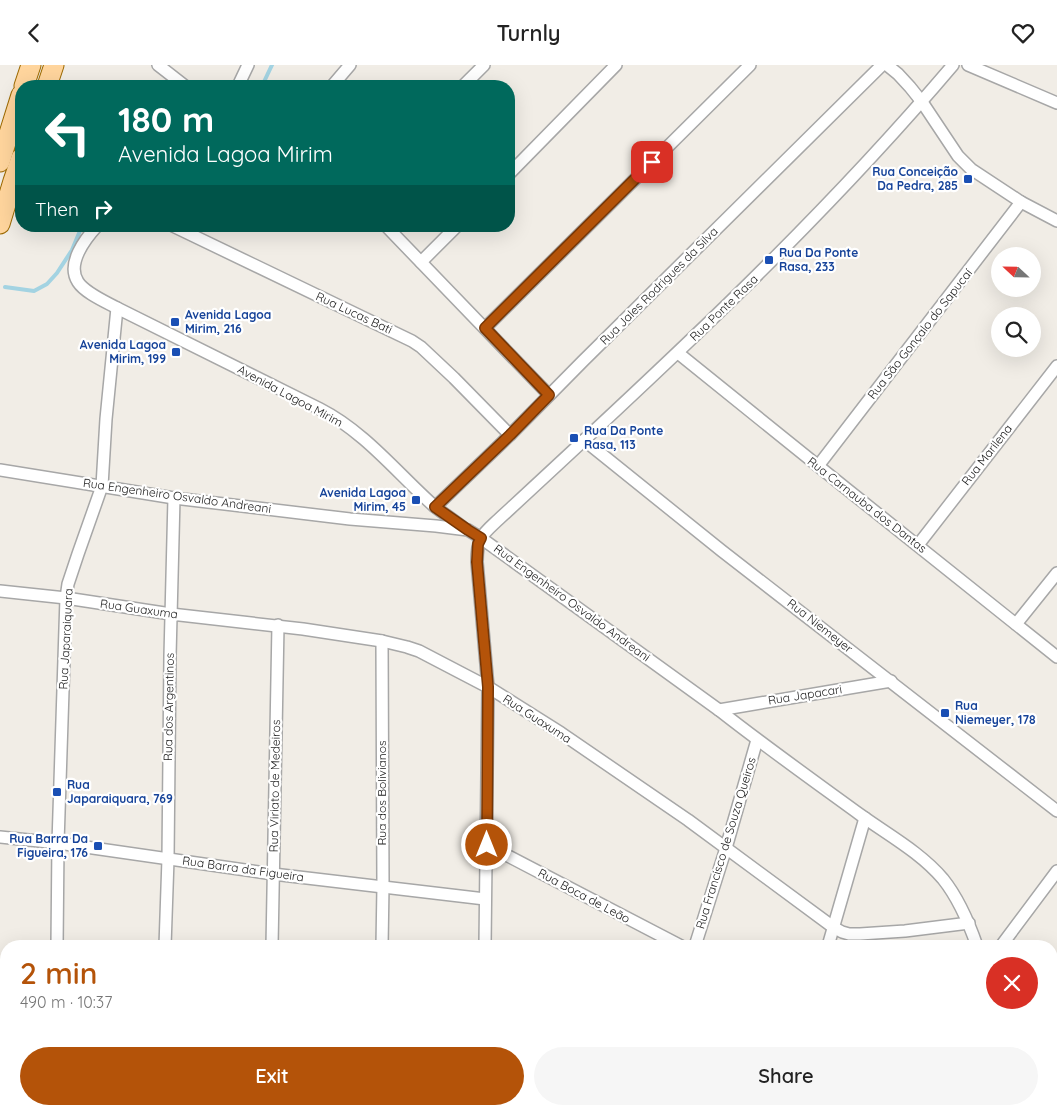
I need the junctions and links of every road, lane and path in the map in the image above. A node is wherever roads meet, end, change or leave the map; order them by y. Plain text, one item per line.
1 (31, 65) edge
2 (54, 65) edge
3 (158, 65) edge
4 (248, 65) edge
5 (350, 65) edge
6 (484, 65) edge
7 (616, 65) edge
8 (750, 65) edge
9 (882, 65) edge
10 (887, 65) edge
11 (953, 65) edge
12 (968, 65) edge
13 (27, 80) edge
14 (49, 80) edge
15 (177, 80) edge
16 (241, 80) edge
17 (337, 80) edge
18 (469, 80) edge
19 (922, 102) junction
20 (1057, 103) edge
21 (15, 163) edge
22 (515, 168) edge
23 (1021, 202) junction
24 (1057, 221) edge
25 (0, 224) edge
26 (92, 232) edge
27 (185, 232) edge
28 (392, 232) edge
29 (451, 232) edge
30 (421, 262) junction
31 (117, 308) junction
32 (485, 328) junction
33 (678, 353) junction
34 (1057, 366) edge
35 (549, 395) junction
36 (510, 435) junction
37 (584, 440) junction
38 (818, 466) junction
39 (0, 471) edge
40 (102, 486) junction
41 (174, 498) junction
42 (435, 507) junction
43 (468, 530) junction
44 (481, 538) junction
45 (918, 545) junction
46 (1057, 573) edge
47 (0, 591) edge
48 (66, 598) junction
49 (171, 613) junction
50 (1016, 624) junction
51 (278, 625) junction
52 (382, 641) junction
53 (1057, 657) edge
54 (891, 681) junction
55 (488, 687) junction
56 (719, 710) junction
57 (757, 740) junction
58 (1057, 811) edge
59 (865, 818) junction
60 (0, 837) edge
61 (58, 843) junction
62 (487, 845) junction
63 (726, 848) junction
64 (168, 859) junction
65 (1057, 871) edge
66 (273, 874) junction
67 (383, 886) junction
68 (485, 899) junction
69 (969, 923) junction
70 (834, 927) junction
71 (57, 940) edge
72 (165, 940) edge
73 (272, 940) edge
74 (382, 940) edge
75 (485, 940) edge
76 (669, 940) edge
77 (697, 940) edge
78 (830, 940) edge
79 (975, 940) edge
80 (1005, 940) edge

1 - 13 main road
2 - 14 main road
3 - 15 street
4 - 16 street
5 - 17 street
6 - 18 street
7 - 22 street
8 - 32 street
9 - 35 street, Rua Jales Rodrigues da Silva
10 - 19 street
11 - 19 street, Rua Ponte Rasa
12 - 20 street
19 - 23 street
19 - 33 street, Rua Ponte Rasa
21 - 25 main road
23 - 24 street
23 - 38 street, Rua São Gonçalo do Sapucaí
26 - 31 street, Avenida Lagoa Mirim
27 - 36 street, Rua Lucas Bati
28 - 30 street
29 - 30 street
30 - 32 street
31 - 40 street, Rua Japaraiquara
31 - 42 street, Avenida Lagoa Mirim
32 - 35 street
33 - 37 street, Rua Ponte Rasa
33 - 38 street, Rua Carnauba dos Dantas
34 - 45 street, Rua Marilena
35 - 36 street, Rua Jales Rodrigues da Silva
36 - 42 street, Rua Jales Rodrigues da Silva
37 - 44 street, Rua Ponte Rasa
37 - 54 street, Rua Niemeyer
38 - 45 street, Rua Carnauba dos Dantas
39 - 40 street, Rua Engenheiro Osvaldo Andreani
40 - 41 street, Rua Engenheiro Osvaldo Andreani
40 - 48 street, Rua Japaraiquara
41 - 43 street, Rua Engenheiro Osvaldo Andreani
41 - 49 street, Rua dos Argentinos
42 - 43 street, Avenida Lagoa Mirim
43 - 44 street, Rua Engenheiro Osvaldo Andreani
44 - 55 street
44 - 56 street, Rua Engenheiro Osvaldo Andreani
45 - 50 street, Rua Carnauba dos Dantas
46 - 50 street
47 - 48 street, Rua Guaxuma
48 - 49 street, Rua Guaxuma
48 - 61 street, Rua Japaraiquara
49 - 51 street, Rua Guaxuma
49 - 64 street, Rua dos Argentinos
50 - 53 street, Rua Carnauba dos Dantas
51 - 52 street, Rua Guaxuma
51 - 66 street, Rua Viriato de Medeiros
52 - 55 street, Rua Guaxuma
52 - 67 street, Rua dos Bolivianos
54 - 56 street, Rua Japacari
54 - 58 street, Rua Niemeyer
55 - 62 street
55 - 63 street, Rua Guaxuma
56 - 57 street, Rua Engenheiro Osvaldo Andreani
57 - 59 street, Rua Engenheiro Osvaldo Andreani
57 - 63 street, Rua Francisco de Souza Queiros
59 - 69 street, Rua Engenheiro Osvaldo Andreani
59 - 70 street
60 - 61 street, Rua Barra da Figueira
61 - 64 street, Rua Barra da Figueira
61 - 71 street, Rua Japaraiquara
62 - 68 street
62 - 76 street, Rua Boca de Leão
63 - 70 street, Rua Guaxuma
63 - 77 street, Rua Francisco de Souza Queiros
64 - 66 street, Rua Barra da Figueira
64 - 72 street, Rua dos Argentinos
65 - 80 street
66 - 67 street, Rua Barra da Figueira
66 - 73 street, Rua Viriato de Medeiros
67 - 68 street, Rua Barra da Figueira
67 - 74 street, Rua dos Bolivianos
68 - 75 street
69 - 70 street, Rua Guaxuma
69 - 79 street, Rua Engenheiro Osvaldo Andreani
70 - 78 street

